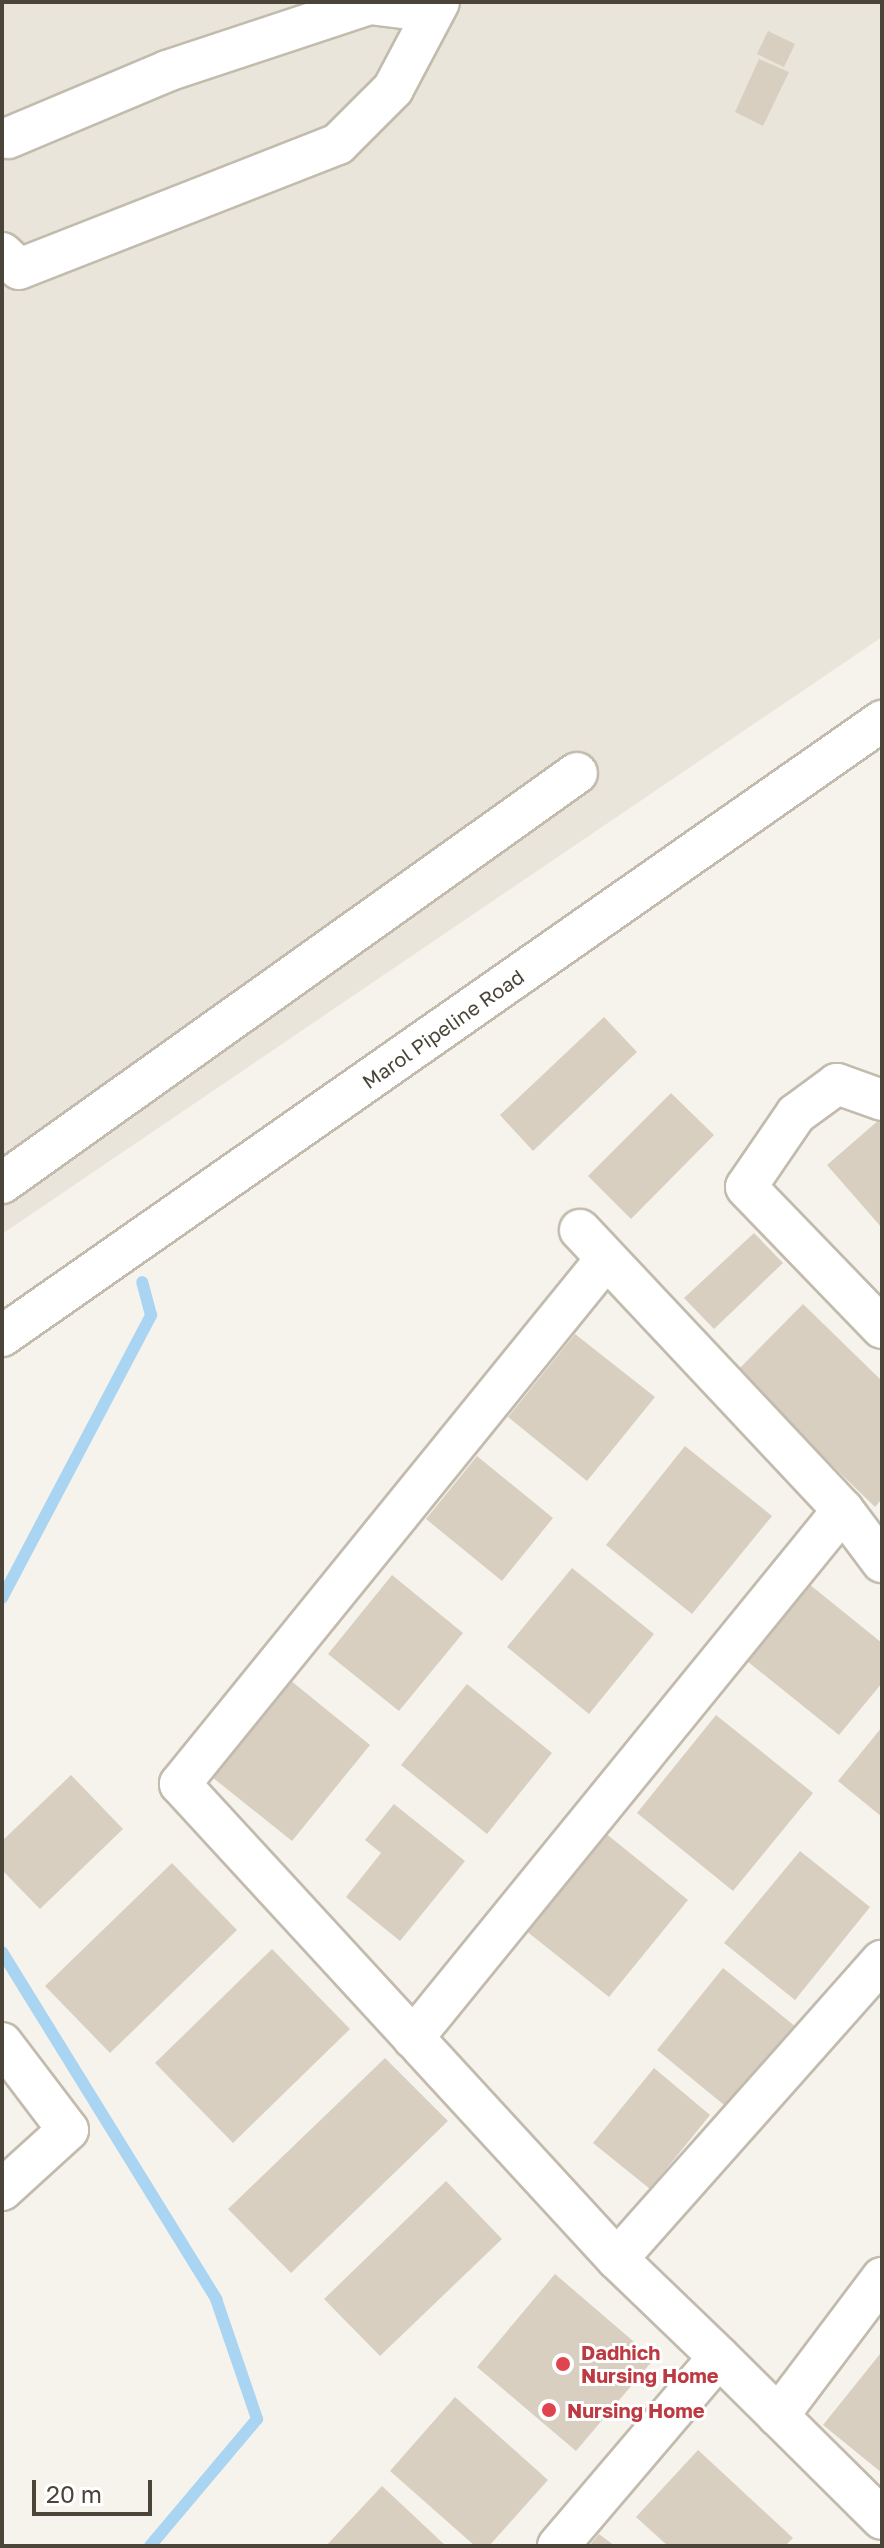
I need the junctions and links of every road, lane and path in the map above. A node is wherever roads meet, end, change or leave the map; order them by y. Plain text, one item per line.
1 (436, 7) edge
2 (8, 138) dead end
3 (8, 270) edge
4 (882, 721) edge
5 (577, 773) dead end
6 (882, 1100) edge
7 (2, 1183) edge
8 (580, 1230) dead end
9 (606, 1259) junction
10 (882, 1328) edge
11 (2, 1336) edge
12 (843, 1510) junction
13 (882, 1562) edge
14 (882, 1961) edge
15 (413, 2038) junction
16 (2, 2043) edge
17 (2, 2190) edge
18 (617, 2259) junction
19 (882, 2278) edge
20 (719, 2357) junction
21 (778, 2416) junction
22 (882, 2519) edge
23 (558, 2546) edge

1 - 2 street
1 - 3 street
4 - 11 street, Marol Pipeline Road
5 - 7 street
6 - 10 street
8 - 9 street
9 - 12 street
9 - 15 street
12 - 13 street
12 - 15 street
14 - 18 street
15 - 18 street
16 - 17 street
18 - 20 street
19 - 21 street
20 - 21 street
20 - 23 street
21 - 22 street

